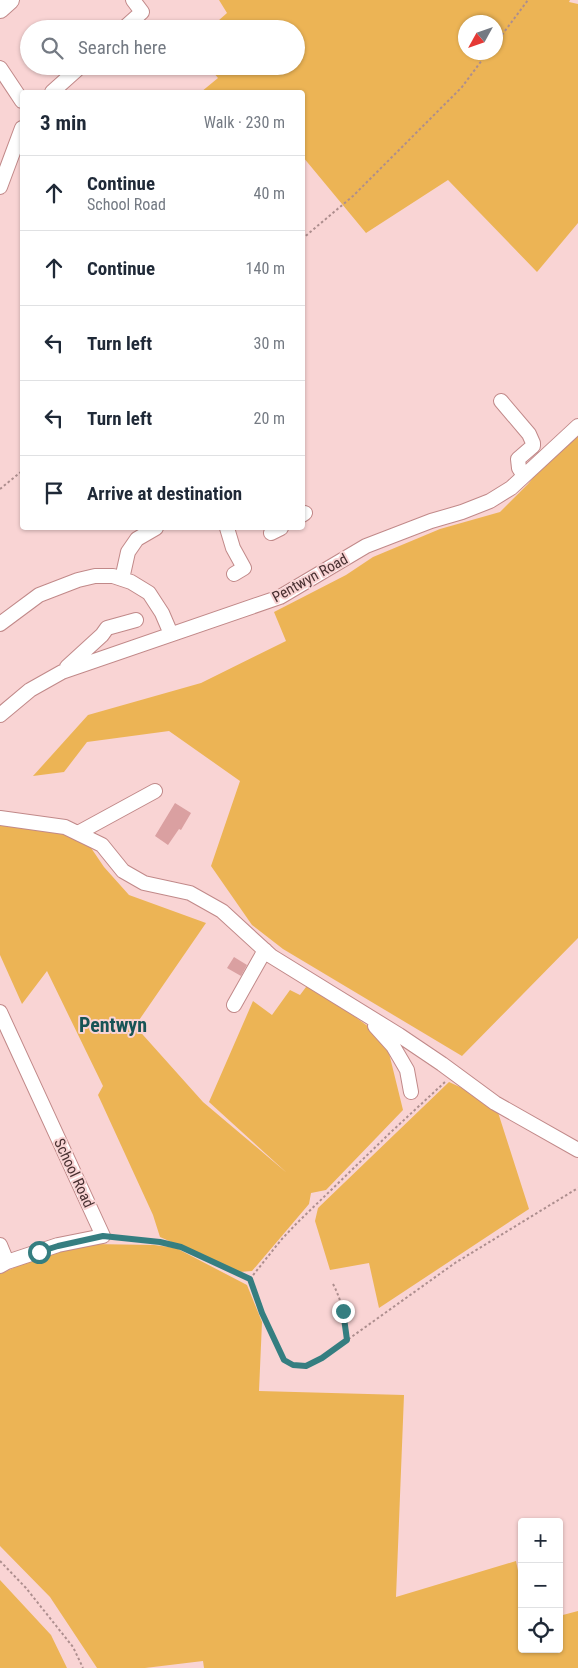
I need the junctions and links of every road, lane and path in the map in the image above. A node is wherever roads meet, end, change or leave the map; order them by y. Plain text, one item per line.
1 (10, 0) edge
2 (133, 0) edge
3 (528, 0) edge
4 (0, 9) edge
5 (133, 20) edge
6 (503, 34) edge
7 (482, 60) edge
8 (0, 68) edge
9 (71, 75) edge
10 (54, 90) edge
11 (20, 98) edge
12 (20, 133) edge
13 (0, 187) edge
14 (305, 236) edge
15 (501, 401) dead end
16 (578, 426) edge
17 (20, 473) edge
18 (524, 476) junction
19 (0, 489) edge
20 (153, 530) edge
21 (228, 530) edge
22 (234, 574) dead end
23 (122, 579) junction
24 (136, 620) dead end
25 (0, 624) edge
26 (172, 634) junction
27 (62, 672) junction
28 (0, 715) edge
29 (155, 791) dead end
30 (0, 818) edge
31 (78, 833) junction
32 (265, 950) junction
33 (322, 986) junction
34 (234, 1005) dead end
35 (0, 1012) edge
36 (454, 1074) junction
37 (411, 1092) dead end
38 (578, 1150) edge
39 (578, 1188) edge
40 (103, 1236) junction
41 (0, 1245) edge
42 (4, 1264) edge
43 (250, 1279) junction
44 (333, 1284) dead end
45 (347, 1340) junction
46 (0, 1561) edge
47 (83, 1668) edge

1 - 4 main road
2 - 5 street
3 - 6 path
7 - 14 path
8 - 11 street
9 - 10 street
12 - 13 street
15 - 18 street
16 - 18 street, Pentwyn Road
17 - 19 path
18 - 26 street, Pentwyn Road
20 - 23 street
21 - 22 street
23 - 25 street
23 - 26 street
24 - 27 street
26 - 27 street, Pentwyn Road
27 - 28 street, Pentwyn Road
29 - 31 street
30 - 31 street
31 - 32 street
32 - 33 street
32 - 34 street
33 - 36 street
33 - 37 street
35 - 40 street, School Road
36 - 38 street
36 - 43 path
39 - 45 path
40 - 42 street
40 - 43 path
41 - 42 street
43 - 45 path
44 - 45 path
46 - 47 path

